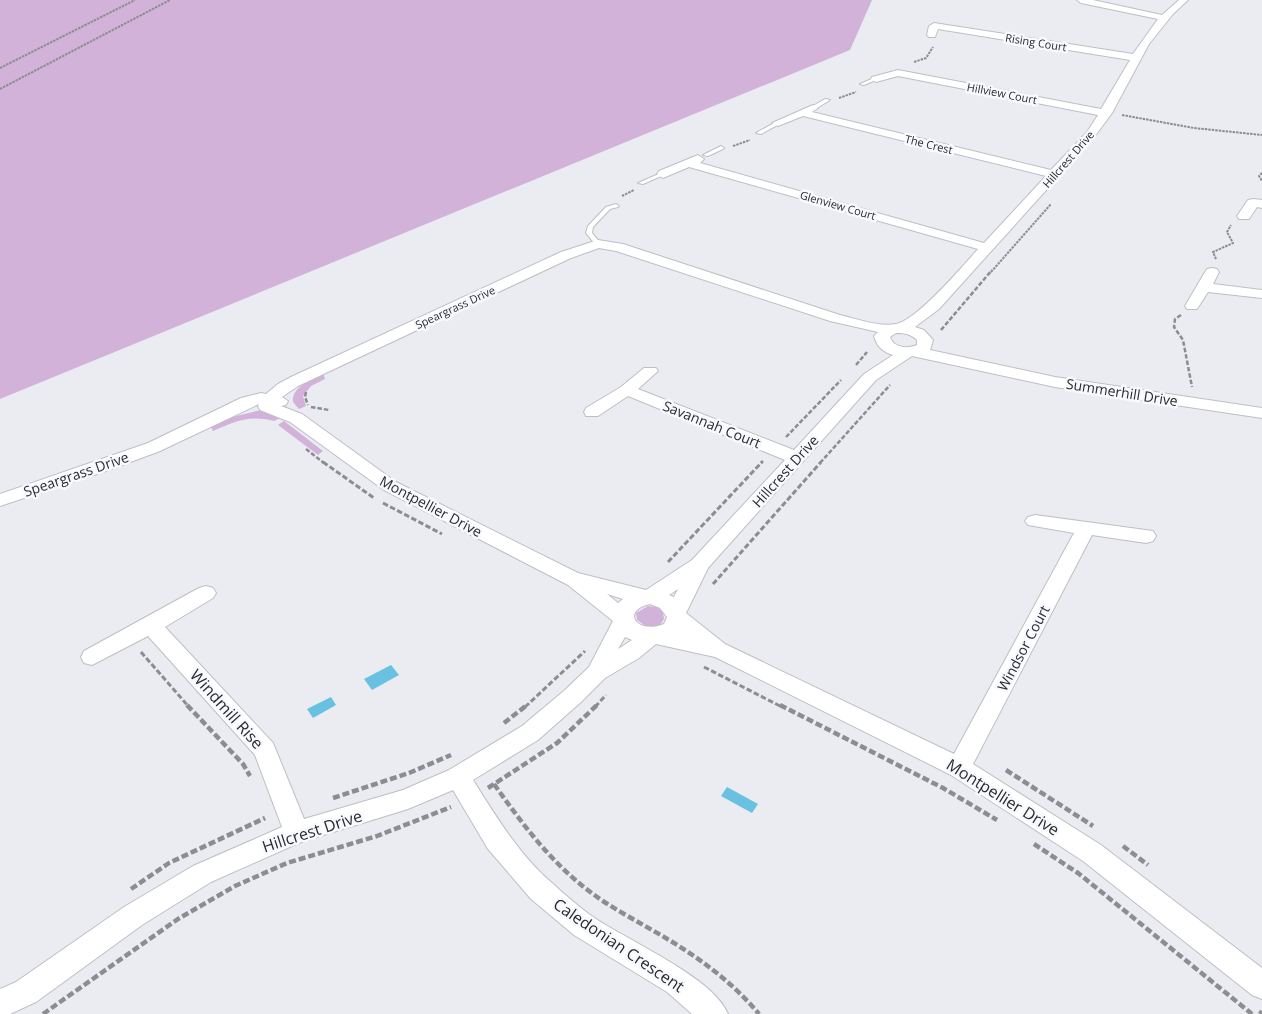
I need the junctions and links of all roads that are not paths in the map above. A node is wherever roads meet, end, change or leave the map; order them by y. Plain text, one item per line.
1 (1080, 0) edge
2 (1184, 0) edge
3 (1164, 18) junction
4 (934, 26) road end
5 (1138, 58) junction
6 (876, 79) joint
7 (862, 86) road end
8 (835, 100) road end
9 (815, 107) joint
10 (802, 113) junction
11 (1106, 113) junction
12 (778, 123) joint
13 (751, 134) dead end
14 (722, 147) road end
15 (706, 155) joint
16 (688, 163) junction
17 (663, 174) joint
18 (1055, 175) junction
19 (640, 183) dead end
20 (1260, 185) edge
21 (1257, 203) edge
22 (600, 205) dead end
23 (616, 206) dead end
24 (608, 208) junction
25 (1244, 216) road end
26 (598, 244) junction
27 (988, 248) junction
28 (1212, 272) road end
29 (1204, 287) junction
30 (1262, 294) edge
31 (934, 306) junction
32 (1192, 306) road end
33 (835, 318) joint
34 (890, 335) junction
35 (918, 345) junction
36 (650, 371) dead end
37 (870, 377) junction
38 (627, 390) junction
39 (271, 402) junction
40 (592, 412) dead end
41 (1262, 412) edge
42 (797, 458) junction
43 (0, 500) edge
44 (1035, 521) dead end
45 (1086, 529) junction
46 (1146, 536) dead end
47 (700, 564) junction
48 (575, 580) junction
49 (206, 593) dead end
50 (648, 597) junction
51 (677, 615) junction
52 (623, 620) junction
53 (151, 625) junction
54 (653, 636) junction
55 (720, 650) junction
56 (92, 656) dead end
57 (597, 672) junction
58 (958, 768) junction
59 (458, 777) junction
60 (293, 822) junction
61 (1262, 985) edge
62 (26, 992) junction
63 (0, 1004) edge
64 (7, 1014) edge
65 (714, 1014) edge

1 - 3 street
2 - 3 street, Hillcrest Drive
3 - 5 street, Hillcrest Drive
4 - 5 street, Rising Court
5 - 11 street, Hillcrest Drive
6 - 7 lane, Hillview Court
6 - 11 street, Hillview Court
8 - 9 lane
9 - 10 street
10 - 12 street
10 - 18 street, The Crest
11 - 18 street, Hillcrest Drive
12 - 13 lane
14 - 15 lane
15 - 16 street
16 - 17 street
16 - 27 street, Glenview Court
17 - 19 lane
18 - 27 street, Hillcrest Drive
20 - 21 street
21 - 25 street
22 - 24 lane
23 - 24 lane
24 - 26 lane
26 - 33 street, Speargrass Drive
26 - 39 street, Speargrass Drive
27 - 31 street, Hillcrest Drive
28 - 29 street
29 - 30 street
29 - 32 street
31 - 34 street, Hillcrest Drive
31 - 35 street, Hillcrest Drive
33 - 34 street, Speargrass Drive
34 - 35 street
34 - 35 street
34 - 37 street, Hillcrest Drive
35 - 37 street, Hillcrest Drive
35 - 41 street, Summerhill Drive
36 - 38 street
37 - 42 street, Hillcrest Drive
38 - 40 street
38 - 42 street, Savannah Court
39 - 43 street, Speargrass Drive
39 - 48 street, Montpellier Drive
42 - 47 street, Hillcrest Drive
44 - 45 street
45 - 46 street
45 - 58 street, Windsor Court
47 - 50 street, Hillcrest Drive
47 - 51 street, Hillcrest Drive
48 - 50 street, Montpellier Drive
48 - 52 street, Montpellier Drive
49 - 53 street
50 - 51 street
50 - 52 street
51 - 54 street
51 - 55 street, Montpellier Drive
52 - 54 street
52 - 57 street, Hillcrest Drive
53 - 56 street
53 - 60 street, Windmill Rise
54 - 55 street, Montpellier Drive
54 - 57 street, Hillcrest Drive
55 - 58 street, Montpellier Drive
57 - 59 street, Hillcrest Drive
58 - 61 street, Montpellier Drive
59 - 60 street, Hillcrest Drive
59 - 65 street, Caledonian Crescent
60 - 62 street, Hillcrest Drive
62 - 63 street, Hillcrest Drive
62 - 64 street, Hillcrest Drive

